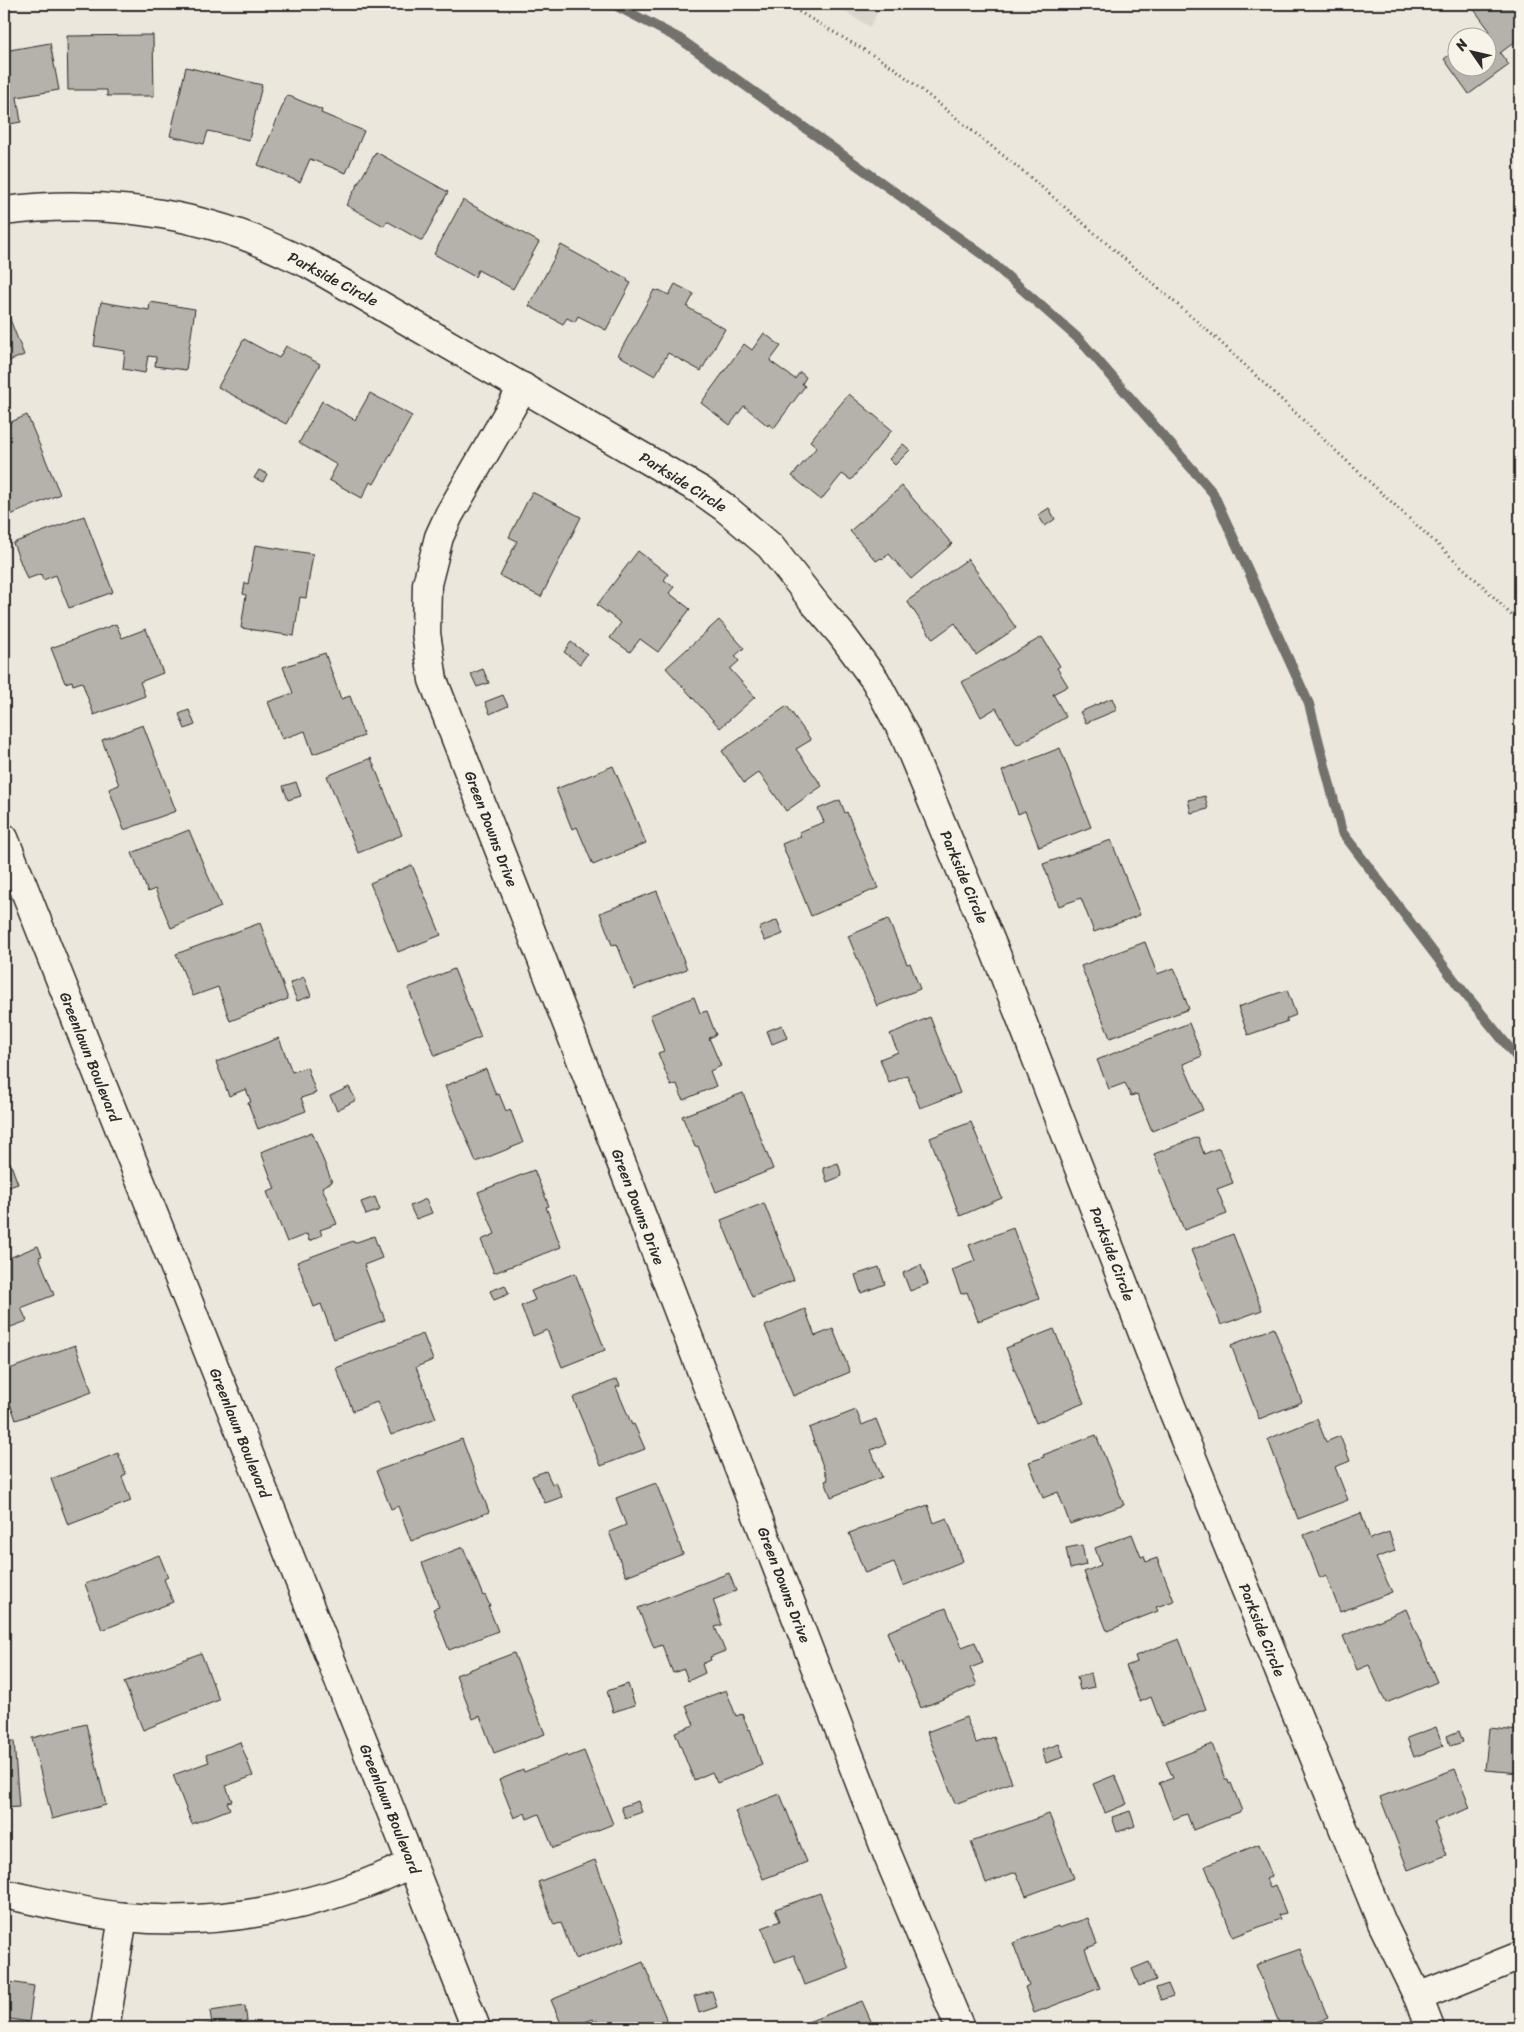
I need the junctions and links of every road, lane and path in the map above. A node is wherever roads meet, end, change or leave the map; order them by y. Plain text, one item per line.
1 (786, 4) edge
2 (4, 211) edge
3 (523, 387) junction
4 (1520, 624) edge
5 (5, 848) edge
6 (412, 1864) junction
7 (4, 1894) edge
8 (123, 1917) junction
9 (1520, 1956) edge
10 (1418, 1997) junction
11 (105, 2028) edge
12 (476, 2028) edge
13 (960, 2028) edge
14 (1430, 2028) edge

1 - 4 path
2 - 3 street, Parkside Circle
3 - 10 street, Parkside Circle
3 - 13 street, Green Downs Drive
5 - 6 street, Greenlawn Boulevard
6 - 8 street
6 - 12 street, Greenlawn Boulevard
7 - 8 street
8 - 11 street
9 - 10 street
10 - 14 street, Parkside Circle

